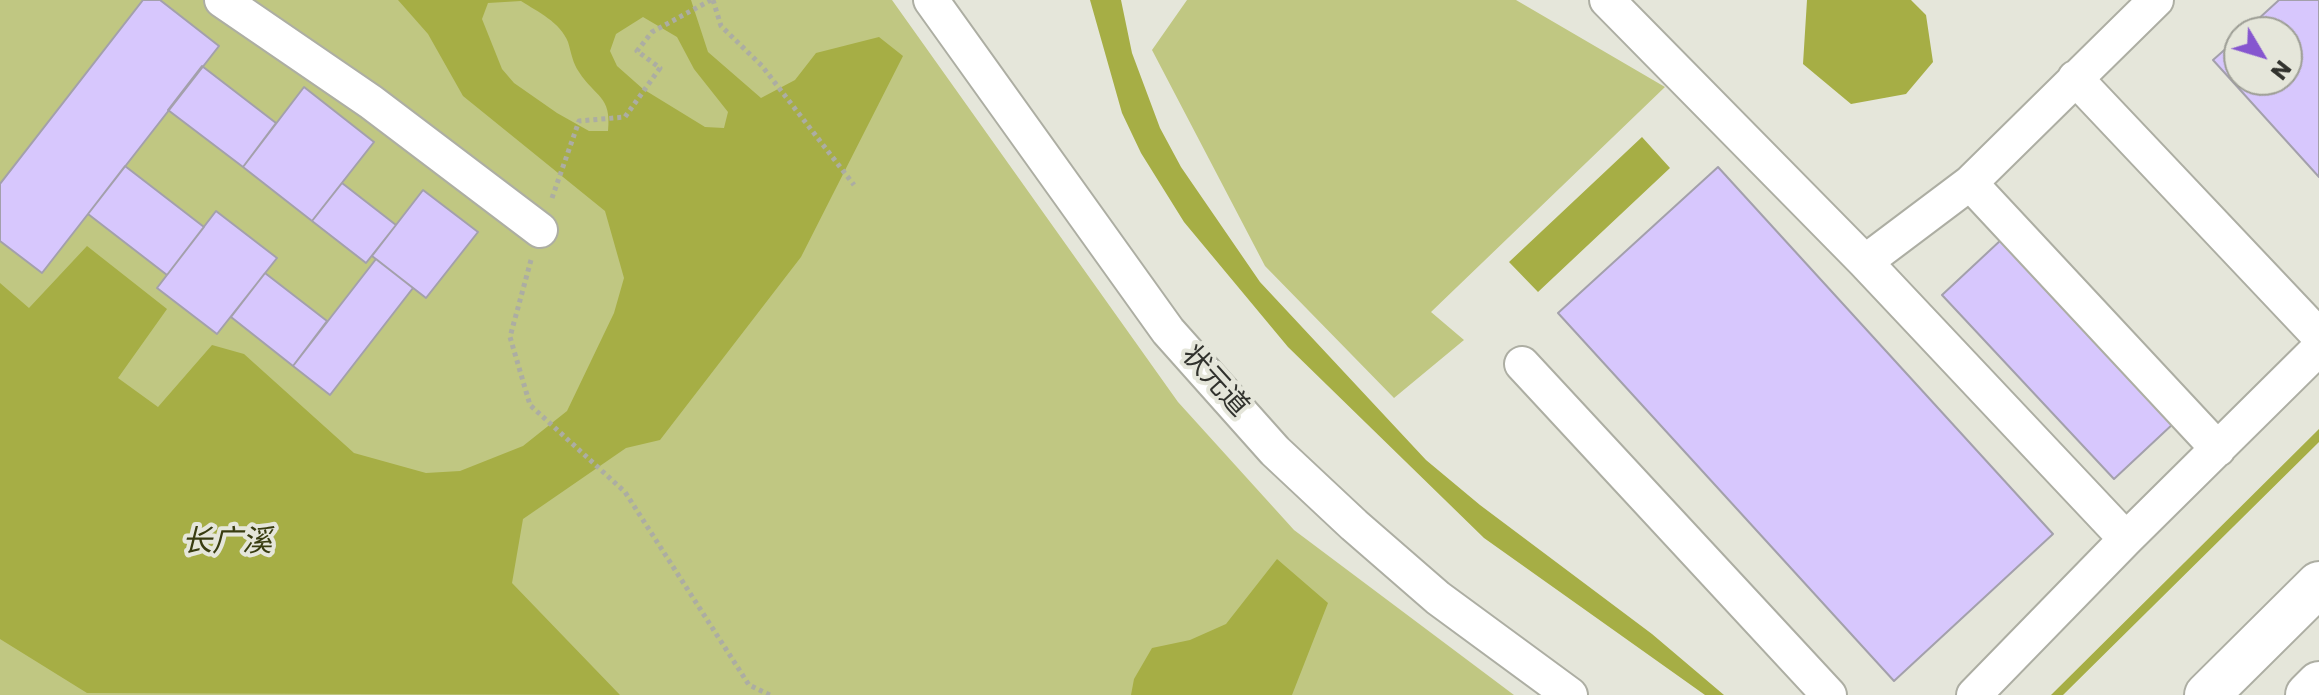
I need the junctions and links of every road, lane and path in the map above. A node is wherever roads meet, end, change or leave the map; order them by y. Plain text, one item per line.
1 (222, 0) edge
2 (712, 0) edge
3 (931, 0) edge
4 (1610, 0) edge
5 (2156, 0) edge
6 (2075, 78) junction
7 (1970, 183) junction
8 (854, 185) dead end
9 (540, 230) junction
10 (1865, 262) junction
11 (2319, 336) edge
12 (2319, 348) edge
13 (1522, 364) dead end
14 (2218, 449) junction
15 (2126, 539) junction
16 (2319, 584) edge
17 (2319, 684) edge
18 (770, 695) edge
19 (1570, 695) edge
20 (1829, 695) edge
21 (1974, 695) edge
22 (2207, 695) edge
23 (2308, 695) edge

1 - 9 street
2 - 8 path
2 - 9 path
3 - 19 street, 状元道
4 - 10 street
5 - 6 street
6 - 7 street
6 - 11 street
7 - 10 street
7 - 14 street
9 - 18 path
10 - 15 street
12 - 14 street
13 - 20 street
14 - 15 street
15 - 21 street
16 - 22 main road
17 - 23 main road

